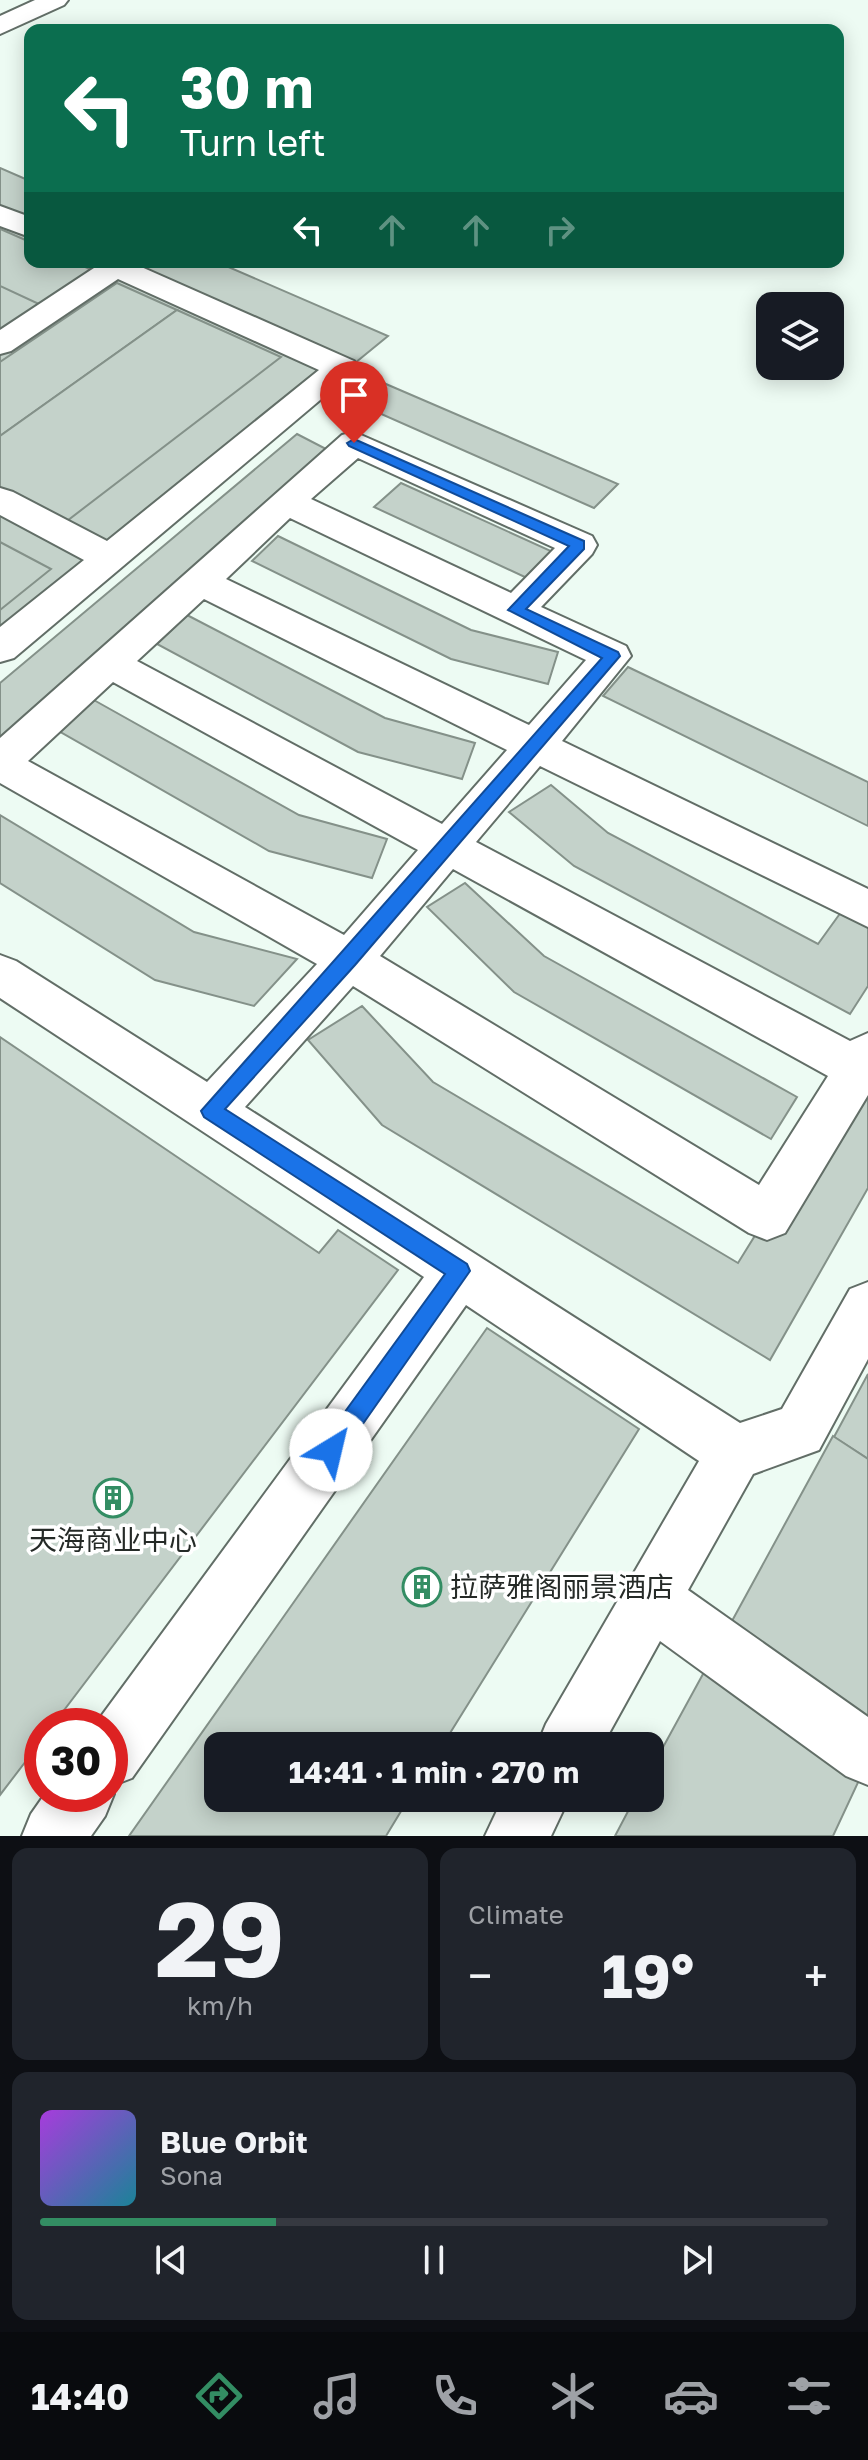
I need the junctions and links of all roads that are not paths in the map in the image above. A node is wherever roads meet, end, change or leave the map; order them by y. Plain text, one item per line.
1 (55, 0) edge
2 (0, 26) edge
3 (0, 215) edge
4 (24, 225) edge
5 (105, 268) edge
6 (120, 268) edge
7 (0, 344) edge
8 (0, 500) edge
9 (286, 502) junction
10 (110, 558) junction
11 (200, 582) junction
12 (516, 610) junction
13 (0, 648) edge
14 (111, 664) junction
15 (535, 745) junction
16 (0, 763) edge
17 (447, 847) junction
18 (868, 909) edge
19 (349, 960) junction
20 (0, 974) edge
21 (863, 1061) edge
22 (211, 1111) junction
23 (459, 1271) junction
24 (868, 1307) edge
25 (735, 1452) junction
26 (652, 1600) junction
27 (128, 1731) edge
28 (576, 1732) edge
29 (868, 1754) edge
30 (70, 1812) edge
31 (530, 1812) edge
32 (53, 1836) edge
33 (516, 1836) edge

1 - 2 street
3 - 4 street
5 - 7 street
6 - 10 street
8 - 10 street
9 - 11 street
9 - 12 street
9 - 12 street
10 - 13 street
11 - 14 street
11 - 15 street
12 - 15 street
14 - 16 street
14 - 17 street
15 - 17 street
15 - 18 street
16 - 19 street
17 - 19 street
17 - 21 street
19 - 21 street
19 - 22 street
20 - 22 street
22 - 23 street
23 - 25 street
23 - 27 street
24 - 25 street
25 - 26 street
26 - 28 street
26 - 29 street
30 - 32 street
31 - 33 street

